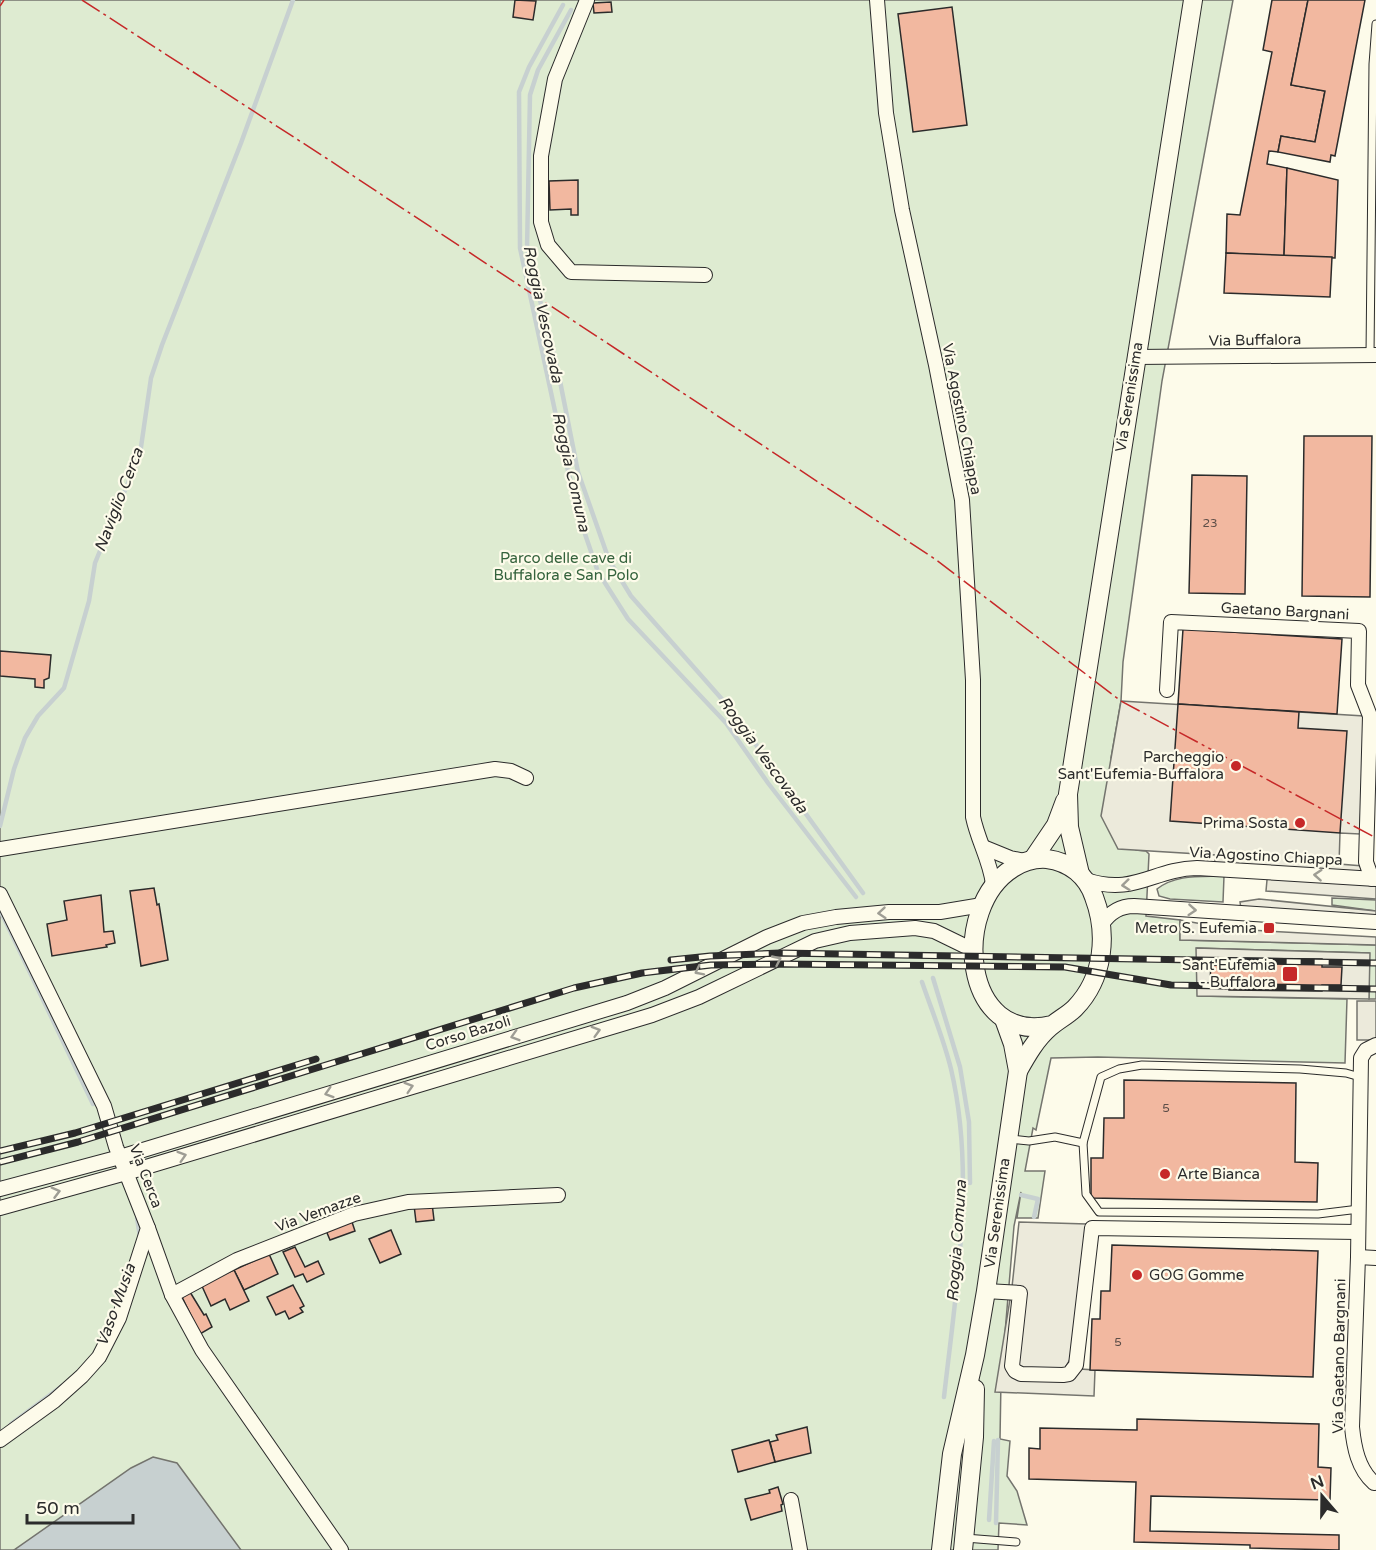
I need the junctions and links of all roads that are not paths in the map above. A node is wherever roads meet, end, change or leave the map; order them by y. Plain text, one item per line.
1 (587, 0) edge
2 (877, 0) edge
3 (1193, 0) edge
4 (1376, 24) edge
5 (1374, 143) edge
6 (705, 275) dead end
7 (1373, 313) edge
8 (1373, 355) edge
9 (1135, 357) junction
10 (1167, 690) dead end
11 (526, 778) dead end
12 (1068, 794) junction
13 (983, 847) junction
14 (0, 849) edge
15 (1029, 860) junction
16 (1083, 877) junction
17 (1374, 879) edge
18 (993, 884) junction
19 (0, 894) edge
20 (982, 905) junction
21 (1376, 922) edge
22 (1102, 924) junction
23 (973, 951) junction
24 (1004, 1019) junction
25 (1052, 1025) junction
26 (1376, 1045) edge
27 (1018, 1071) junction
28 (1360, 1077) junction
29 (1008, 1139) junction
30 (1083, 1143) junction
31 (120, 1157) junction
32 (126, 1173) junction
33 (0, 1189) edge
34 (558, 1195) dead end
35 (0, 1208) edge
36 (1359, 1209) junction
37 (148, 1228) junction
38 (1358, 1232) junction
39 (1358, 1257) junction
40 (1376, 1258) edge
41 (986, 1291) junction
42 (172, 1295) junction
43 (975, 1355) junction
44 (0, 1440) edge
45 (952, 1454) junction
46 (1375, 1483) edge
47 (791, 1500) dead end
48 (1016, 1542) dead end
49 (963, 1544) edge
50 (341, 1550) edge
51 (800, 1550) edge
52 (941, 1550) edge

1 - 6 street
2 - 13 street, Via Agostino Chiappa
3 - 9 main road, Via Serenissima
4 - 5 lane
5 - 7 lane
7 - 8 lane
8 - 9 street, Via Buffalora
9 - 12 main road, Via Serenissima
10 - 17 street, Gaetano Bargnani
11 - 14 street
12 - 15 main road, Via Serenissima
12 - 16 main road, Via Serenissima
13 - 15 street
13 - 18 street, Via Agostino Chiappa
15 - 16 main road
15 - 18 main road, Via Serenissima
17 -> 16 street, Via Agostino Chiappa
16 - 22 main road, Via Serenissima
18 - 20 main road, Via Serenissima
19 - 31 street, Via Cerca
20 - 23 main road, Via Serenissima
20 -> 31 street, Corso Bazoli
22 -> 21 street
22 - 25 main road, Via Serenissima
23 - 24 main road, Via Serenissima
32 -> 23 street
24 - 25 main road
24 - 27 main road, Via Serenissima
25 - 27 main road, Via Serenissima
26 - 28 street, Via Gaetano Bargnani
27 - 29 main road, Via Serenissima
28 - 30 lane
28 - 36 street, Via Gaetano Bargnani
29 - 30 lane
29 - 41 main road, Via Serenissima
30 - 36 lane
31 - 32 street, Via Cerca
31 - 33 street, Corso Bazoli
35 -> 32 street
32 - 37 street, Via Cerca
34 - 42 street, Via Vemazze
36 - 38 street, Via Gaetano Bargnani
37 - 42 street
37 - 44 street, Via Cerca
38 - 39 street, Via Gaetano Bargnani
38 - 41 street
39 - 40 street
39 - 46 street, Via Gaetano Bargnani
41 - 43 main road, Via Serenissima
42 - 50 street
43 - 45 main road, Via Serenissima
43 - 49 main road, Via Serenissima
45 - 49 main road
45 - 52 main road, Via Serenissima
47 - 51 street
48 - 49 lane

